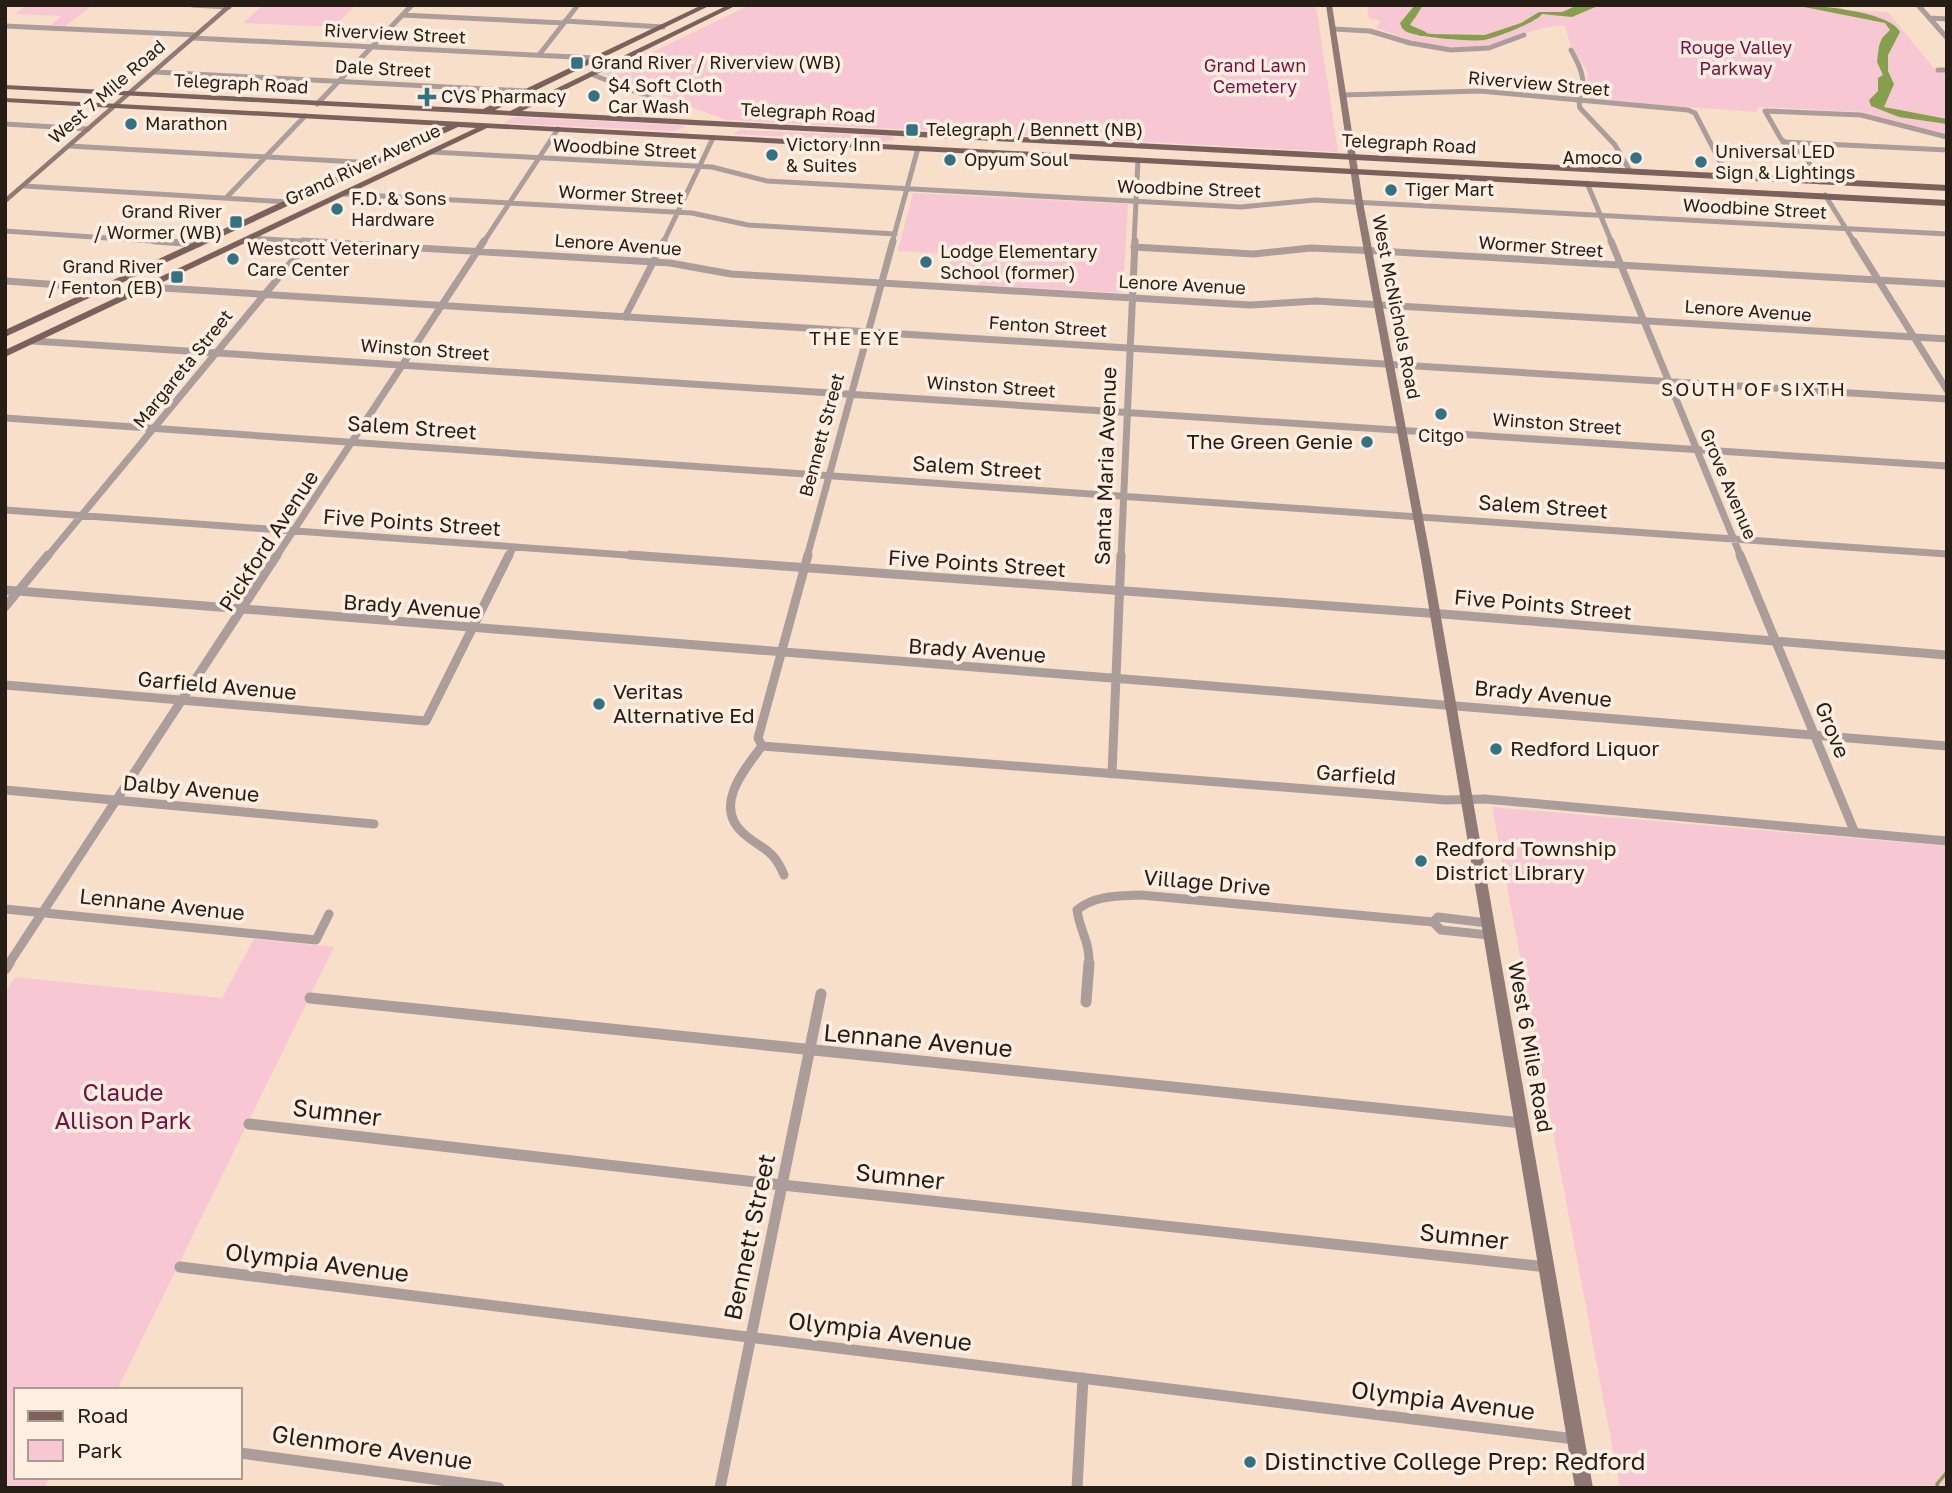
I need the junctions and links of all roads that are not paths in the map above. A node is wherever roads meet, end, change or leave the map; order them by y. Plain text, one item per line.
1 (192, 5) edge
2 (412, 5) edge
3 (578, 5) edge
4 (708, 5) edge
5 (727, 5) edge
6 (734, 5) edge
7 (1329, 5) edge
8 (1918, 5) edge
9 (230, 6) edge
10 (404, 14) junction
11 (708, 18) junction
12 (1929, 18) junction
13 (1947, 19) edge
14 (565, 21) junction
15 (5, 26) edge
16 (663, 27) junction
17 (1332, 29) junction
18 (1524, 35) dead end
19 (195, 37) junction
20 (1947, 38) edge
21 (626, 44) junction
22 (372, 47) junction
23 (639, 50) junction
24 (1571, 50) dead end
25 (539, 55) junction
26 (596, 58) junction
27 (606, 66) junction
28 (1938, 70) dead end
29 (1947, 70) edge
30 (154, 72) junction
31 (591, 74) junction
32 (339, 81) junction
33 (5, 89) edge
34 (526, 92) junction
35 (128, 94) junction
36 (1343, 95) junction
37 (649, 97) dead end
38 (5, 100) edge
39 (279, 102) junction
40 (1578, 102) junction
41 (317, 103) junction
42 (338, 105) junction
43 (114, 106) junction
44 (483, 112) junction
45 (265, 114) junction
46 (511, 114) junction
47 (305, 116) junction
48 (323, 117) junction
49 (684, 122) junction
50 (5, 124) edge
51 (457, 124) junction
52 (487, 126) junction
53 (744, 126) junction
54 (88, 129) junction
55 (558, 130) junction
56 (582, 131) junction
57 (894, 134) junction
58 (1947, 137) edge
59 (713, 138) junction
60 (729, 139) junction
61 (1040, 141) junction
62 (1783, 142) junction
63 (69, 146) junction
64 (888, 147) junction
65 (1147, 147) junction
66 (918, 148) junction
67 (942, 149) junction
68 (1947, 150) edge
69 (432, 152) junction
70 (1047, 155) junction
71 (1315, 155) junction
72 (265, 157) junction
73 (1352, 157) junction
74 (540, 158) junction
75 (1138, 160) junction
76 (375, 163) junction
77 (1213, 164) junction
78 (1501, 165) junction
79 (699, 166) junction
80 (363, 169) junction
81 (1354, 171) junction
82 (1628, 171) junction
83 (1423, 174) junction
84 (1728, 177) junction
85 (1782, 180) junction
86 (1568, 182) junction
87 (1821, 182) junction
88 (365, 183) junction
89 (1587, 183) junction
90 (1849, 183) junction
91 (24, 186) junction
92 (1947, 188) edge
93 (907, 189) junction
94 (1787, 193) junction
95 (344, 194) junction
96 (1825, 195) junction
97 (1857, 197) junction
98 (226, 198) junction
99 (1136, 201) junction
100 (5, 202) edge
101 (289, 202) junction
102 (1359, 202) junction
103 (510, 203) junction
104 (1947, 203) edge
105 (305, 212) junction
106 (677, 212) junction
107 (1600, 215) junction
108 (1845, 229) junction
109 (5, 231) edge
110 (895, 234) junction
111 (1947, 234) edge
112 (250, 238) junction
113 (308, 242) junction
114 (198, 244) junction
115 (1134, 247) junction
116 (1368, 250) junction
117 (479, 251) junction
118 (653, 262) junction
119 (1621, 266) junction
120 (1877, 279) junction
121 (5, 281) edge
122 (881, 283) junction
123 (1947, 284) edge
124 (146, 287) junction
125 (102, 288) junction
126 (264, 295) junction
127 (1132, 298) junction
128 (1378, 304) junction
129 (443, 305) junction
130 (625, 317) junction
131 (1643, 321) junction
132 (868, 332) junction
133 (5, 334) edge
134 (1914, 338) junction
135 (1947, 339) edge
136 (33, 341) junction
137 (1130, 348) junction
138 (6, 353) edge
139 (217, 353) junction
140 (1389, 363) junction
141 (405, 365) junction
142 (1668, 381) junction
143 (1947, 390) edge
144 (851, 394) junction
145 (1947, 399) edge
146 (1128, 412) junction
147 (5, 418) edge
148 (155, 428) junction
149 (1401, 430) junction
150 (355, 442) junction
151 (1697, 449) junction
152 (1947, 466) edge
153 (829, 475) junction
154 (1124, 495) junction
155 (6, 509) edge
156 (1416, 515) junction
157 (83, 516) junction
158 (296, 532) junction
159 (1734, 538) junction
160 (513, 548) junction
161 (1947, 554) edge
162 (805, 569) junction
163 (5, 590) edge
164 (19, 591) junction
165 (1120, 592) junction
166 (5, 607) edge
167 (243, 611) junction
168 (1434, 614) junction
169 (473, 629) junction
170 (1777, 642) junction
171 (781, 653) junction
172 (1947, 655) edge
173 (1116, 679) junction
174 (5, 685) edge
175 (184, 700) junction
176 (1449, 704) junction
177 (1815, 735) junction
178 (762, 746) junction
179 (1947, 746) edge
180 (1112, 774) junction
181 (5, 790) edge
182 (118, 799) junction
183 (1466, 799) junction
184 (374, 824) dead end
185 (1854, 833) junction
186 (1947, 841) edge
187 (783, 875) dead end
188 (5, 909) edge
189 (43, 912) junction
190 (329, 914) dead end
191 (1488, 929) junction
192 (5, 969) edge
193 (821, 994) dead end
194 (310, 998) dead end
195 (1086, 1002) dead end
196 (809, 1051) junction
197 (1522, 1123) junction
198 (249, 1124) dead end
199 (782, 1185) junction
200 (180, 1267) dead end
201 (1547, 1267) junction
202 (750, 1338) junction
203 (1083, 1378) junction
204 (1575, 1439) junction
205 (242, 1453) edge
206 (499, 1488) edge
207 (720, 1488) edge
208 (1077, 1488) edge
209 (1584, 1488) edge

1 - 9 street
2 - 10 street
3 - 14 street
4 - 16 main road, Grand River Avenue
5 - 11 main road
6 - 11 main road, Grand River Avenue
7 - 17 main road, West McNichols Road
8 - 12 street
9 - 19 main road, West 7 Mile Road
10 - 14 street
10 - 22 street
11 - 23 main road, Grand River Avenue
12 - 13 street
12 - 20 street
14 - 16 street
14 - 25 street
15 - 19 street, Riverview Street
16 - 21 main road, Grand River Avenue
17 - 18 street
17 - 36 main road, West McNichols Road
19 - 22 street, Riverview Street
19 - 30 main road, West 7 Mile Road
21 - 23 main road
21 - 26 main road, Grand River Avenue
22 - 25 street, Riverview Street
22 - 32 street
23 - 27 main road, Grand River Avenue
24 - 40 street
25 - 26 street, Riverview Street
26 - 27 main road
26 - 34 main road, Grand River Avenue
27 - 31 main road, Grand River Avenue
28 - 29 street
30 - 32 street, Dale Street
30 - 35 main road, West 7 Mile Road
31 - 37 street
31 - 46 main road, Grand River Avenue
32 - 34 street, Dale Street
32 - 41 street
33 - 35 main road, Telegraph Road
34 - 44 main road, Grand River Avenue
35 - 39 main road, Telegraph Road
35 - 43 main road, West 7 Mile Road
36 - 40 street, Riverview Street
36 - 73 main road, West McNichols Road
38 - 43 main road, Telegraph Road
39 - 41 main road, Telegraph Road
39 - 45 main road
40 - 82 street
40 - 84 street, Riverview Street
41 - 42 main road, Telegraph Road
42 - 44 main road, Telegraph Road
42 - 48 main road
43 - 45 main road, Telegraph Road
43 - 54 main road, West 7 Mile Road
44 - 46 main road, Telegraph Road
44 - 51 main road, Grand River Avenue
45 - 47 main road, Telegraph Road
46 - 49 main road, Telegraph Road
46 - 52 main road, Grand River Avenue
47 - 48 main road, Telegraph Road
47 - 72 street
48 - 51 main road, Telegraph Road
49 - 53 main road, Telegraph Road
49 - 56 main road
50 - 54 street
51 - 52 main road, Telegraph Road
51 - 76 main road, Grand River Avenue
52 - 55 main road, Telegraph Road
52 - 69 main road, Grand River Avenue
53 - 57 main road, Telegraph Road
53 - 60 main road
54 - 63 main road, West 7 Mile Road
55 - 56 main road, Telegraph Road
55 - 74 street, Pickford Avenue
56 - 59 main road, Telegraph Road
57 - 61 main road, Telegraph Road
57 - 64 main road
58 - 62 street
59 - 60 main road, Telegraph Road
59 - 79 street
60 - 64 main road, Telegraph Road
61 - 65 main road, Telegraph Road
61 - 67 main road
62 - 68 street
62 - 87 street
63 - 72 street
63 - 91 main road, West 7 Mile Road
64 - 66 main road, Telegraph Road
65 - 70 main road
65 - 71 main road, Telegraph Road
66 - 67 main road, Telegraph Road
66 - 93 street, Bennett Street
67 - 70 main road, Telegraph Road
69 - 74 street, Woodbine Street
69 - 88 main road, Grand River Avenue
70 - 75 main road, Telegraph Road
71 - 73 main road, Telegraph Road
71 - 77 main road, Telegraph Road
72 - 76 street
72 - 98 street
73 - 78 main road, Telegraph Road
73 - 81 main road, West McNichols Road
74 - 79 street, Woodbine Street
74 - 103 street, Pickford Avenue
75 - 77 main road, Telegraph Road
75 - 99 street, Santa Maria Avenue
76 - 80 main road, Grand River Avenue
77 - 81 main road, Telegraph Road
78 - 82 main road, Telegraph Road
78 - 83 main road, Telegraph Road
79 - 93 street, Woodbine Street
79 - 106 street
80 - 88 main road
80 - 101 main road, Grand River Avenue
81 - 83 main road, Telegraph Road
81 - 102 main road, West McNichols Road
82 - 84 main road, Telegraph Road
82 - 86 main road
83 - 86 main road, Telegraph Road
84 - 85 main road, Telegraph Road
85 - 87 main road, Telegraph Road
85 - 94 main road
86 - 89 main road, Telegraph Road
87 - 90 main road, Telegraph Road
88 - 95 main road, Grand River Avenue
89 - 94 main road, Telegraph Road
89 - 107 street, Grove Avenue
90 - 92 main road, Telegraph Road
90 - 97 main road
91 - 98 street
91 - 100 main road, West 7 Mile Road
93 - 99 street, Woodbine Street
93 - 110 street, Bennett Street
94 - 96 main road, Telegraph Road
95 - 103 street, Wormer Street
95 - 105 main road, Grand River Avenue
96 - 97 main road, Telegraph Road
96 - 108 street
97 - 104 main road, Telegraph Road
98 - 101 street
99 - 102 street, Woodbine Street
99 - 115 street, Santa Maria Avenue
101 - 105 main road
101 - 114 main road, Grand River Avenue
102 - 107 street, Woodbine Street
102 - 116 main road, West McNichols Road
103 - 106 street, Wormer Street
103 - 117 street, Pickford Avenue
105 - 112 main road, Grand River Avenue
106 - 110 street, Wormer Street
106 - 118 street
107 - 108 street, Woodbine Street
107 - 119 street, Grove Avenue
108 - 111 street, Woodbine Street
108 - 120 street
109 - 114 street
110 - 122 street, Bennett Street
112 - 113 street, Lenore Avenue
112 - 124 main road, Grand River Avenue
113 - 117 street, Lenore Avenue
113 - 126 street, Margareta Street
114 - 125 main road, Grand River Avenue
115 - 116 street, Wormer Street
115 - 127 street, Santa Maria Avenue
116 - 119 street, Wormer Street
116 - 128 main road, West McNichols Road
117 - 118 street, Lenore Avenue
117 - 129 street, Pickford Avenue
118 - 122 street, Lenore Avenue
118 - 130 street
119 - 120 street, Wormer Street
119 - 131 street, Grove Avenue
120 - 123 street, Wormer Street
120 - 134 street
121 - 125 street
122 - 127 street, Lenore Avenue
122 - 132 street, Bennett Street
124 - 126 street, Fenton Street
124 - 136 main road, Grand River Avenue
125 - 133 main road, Grand River Avenue
126 - 129 street, Fenton Street
126 - 139 street, Margareta Street
127 - 128 street, Lenore Avenue
127 - 137 street, Santa Maria Avenue
128 - 131 street, Lenore Avenue
128 - 140 main road, West McNichols Road
129 - 130 street, Fenton Street
129 - 141 street, Pickford Avenue
130 - 132 street, Fenton Street
131 - 134 street, Lenore Avenue
131 - 142 street, Grove Avenue
132 - 137 street, Fenton Street
132 - 144 street, Bennett Street
133 - 138 main road
134 - 135 street, Lenore Avenue
134 - 143 street
136 - 138 main road, Grand River Avenue
136 - 139 street, Winston Street
137 - 140 street, Fenton Street
137 - 146 street, Santa Maria Avenue
139 - 141 street, Winston Street
139 - 148 street, Margareta Street
140 - 142 street, Fenton Street
140 - 149 main road, West McNichols Road
141 - 144 street, Winston Street
141 - 150 street, Pickford Avenue
142 - 145 street, Fenton Street
142 - 151 street, Grove Avenue
144 - 146 street, Winston Street
144 - 153 street, Bennett Street
146 - 149 street, Winston Street
146 - 154 street, Santa Maria Avenue
147 - 148 street, Salem Street
148 - 150 street, Salem Street
148 - 157 street, Margareta Street
149 - 151 street, Winston Street
149 - 156 main road, West McNichols Road
150 - 153 street, Salem Street
150 - 158 street, Pickford Avenue
151 - 152 street, Winston Street
151 - 159 street, Grove Avenue
153 - 154 street, Salem Street
153 - 162 street, Bennett Street
154 - 156 street, Salem Street
154 - 165 street, Santa Maria Avenue
155 - 157 street, Five Points Street
156 - 159 street, Salem Street
156 - 168 main road, West McNichols Road
157 - 158 street, Five Points Street
157 - 164 street, Margareta Street
158 - 160 street, Five Points Street
158 - 167 street, Pickford Avenue
159 - 161 street, Salem Street
159 - 170 street, Grove Avenue
160 - 162 street, Five Points Street
160 - 169 street
162 - 165 street, Five Points Street
162 - 171 street, Bennett Street
163 - 164 street, Brady Avenue
164 - 166 street, Margareta Street
164 - 167 street, Brady Avenue
165 - 168 street, Five Points Street
165 - 173 street, Santa Maria Avenue
167 - 169 street, Brady Avenue
167 - 175 street, Pickford Avenue
168 - 170 street, Five Points Street
168 - 176 main road, West 6 Mile Road
169 - 171 street, Brady Avenue
169 - 175 street, Garfield Avenue
170 - 172 street, Five Points Street
170 - 177 street, Grove
171 - 173 street, Brady Avenue
171 - 178 street, Bennett Street
173 - 176 street, Brady Avenue
173 - 180 street, Santa Maria Avenue
174 - 175 street, Garfield Avenue
175 - 182 street, Pickford Avenue
176 - 177 street, Brady Avenue
176 - 183 main road, West 6 Mile Road
177 - 179 street, Brady Avenue
177 - 185 street, Grove
178 - 180 street, Garfield
178 - 187 street
180 - 183 street, Garfield
181 - 182 street, Dalby Avenue
182 - 184 street, Dalby Avenue
182 - 189 street, Pickford Avenue
183 - 185 street, Garfield
183 - 191 main road, West 6 Mile Road
185 - 186 street, Garfield
188 - 189 street, Lennane Avenue
189 - 190 street, Lennane Avenue
189 - 192 street, Pickford Avenue
191 - 195 street, Village Drive
191 - 197 main road, West 6 Mile Road
193 - 196 street, Bennett Street
194 - 196 street, Lennane Avenue
196 - 197 street, Lennane Avenue
196 - 199 street, Bennett Street
197 - 201 main road, West 6 Mile Road
198 - 199 street, Sumner
199 - 201 street, Sumner
199 - 202 street, Bennett Street
200 - 202 street, Olympia Avenue
201 - 204 main road, West 6 Mile Road
202 - 203 street, Olympia Avenue
202 - 207 street, Bennett Street
203 - 204 street, Olympia Avenue
203 - 208 street
204 - 209 main road, West 6 Mile Road
205 - 206 street, Glenmore Avenue

